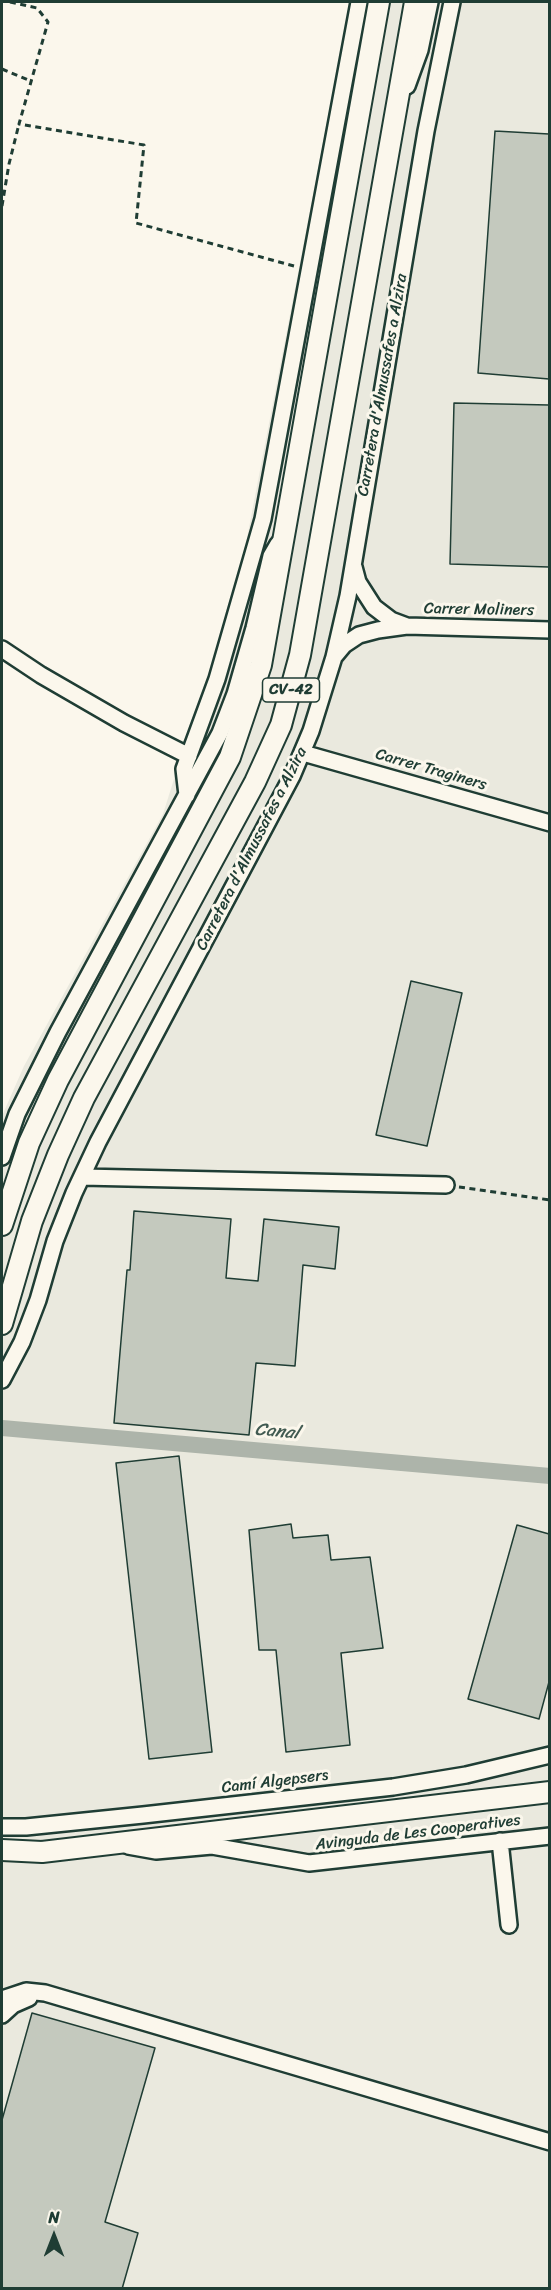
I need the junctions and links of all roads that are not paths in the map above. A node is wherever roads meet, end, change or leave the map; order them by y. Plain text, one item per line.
1 (359, 2) edge
2 (379, 2) edge
3 (415, 2) edge
4 (430, 2) edge
5 (452, 2) edge
6 (395, 117) junction
7 (284, 534) junction
8 (352, 560) junction
9 (407, 626) junction
10 (549, 630) edge
11 (2, 649) edge
12 (334, 657) junction
13 (303, 753) junction
14 (189, 756) junction
15 (188, 795) junction
16 (549, 823) edge
17 (3, 1151) edge
18 (82, 1177) junction
19 (446, 1185) road end
20 (2, 1225) edge
21 (2, 1324) edge
22 (2, 1380) edge
23 (549, 1755) edge
24 (549, 1792) edge
25 (2, 1827) edge
26 (549, 1836) edge
27 (500, 1841) junction
28 (114, 1843) junction
29 (2, 1850) edge
30 (508, 1925) dead end
31 (45, 1993) junction
32 (2, 1999) edge
33 (2, 2015) edge
34 (549, 2142) edge

1 - 14 street
2 - 7 main road, CV-42
3 - 6 main road, Carretera d'Almussafes a Alzira / CV-42
4 - 6 street
5 - 8 street, Carretera d'Almussafes a Alzira
6 - 21 main road, Carretera d'Almussafes a Alzira / CV-42
7 - 15 street
7 - 20 main road, CV-42
8 - 9 street, Carrer Moliners
8 - 12 street, Carretera d'Almussafes a Alzira
9 - 10 street, Carrer Moliners
9 - 12 street, Carrer Moliners
11 - 14 street
12 - 13 street, Carretera d'Almussafes a Alzira
13 - 16 street, Carrer Traginers
13 - 18 street, Carretera d'Almussafes a Alzira
14 - 15 street
15 - 17 street
18 - 19 street
18 - 22 street, Carretera d'Almussafes a Alzira
23 - 25 street, Camí Algepsers
24 - 28 main road
26 - 27 street, Avinguda de Les Cooperatives
27 - 28 street, Avinguda de Les Cooperatives
27 - 30 street
28 - 29 main road
31 - 32 street
31 - 33 street
31 - 34 street

